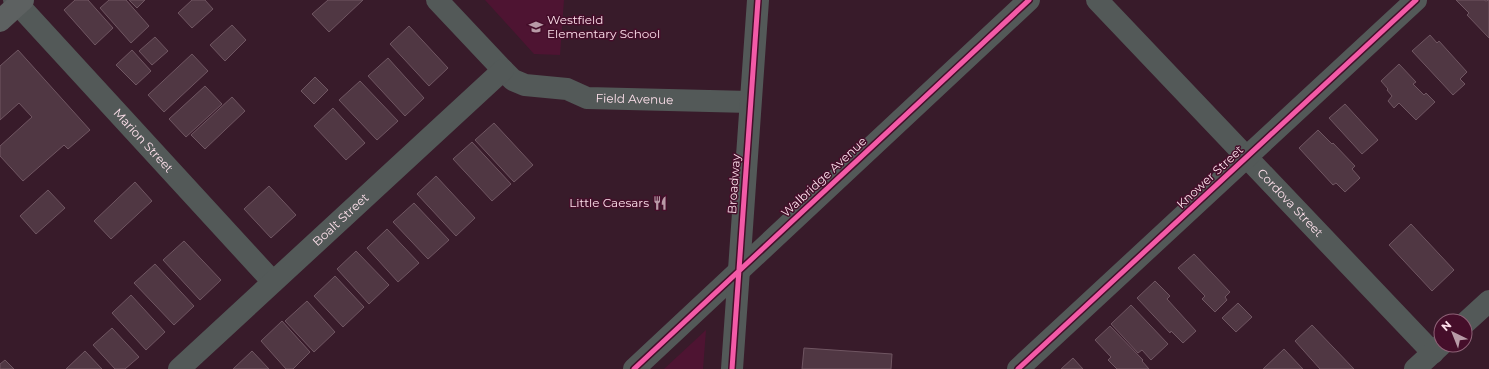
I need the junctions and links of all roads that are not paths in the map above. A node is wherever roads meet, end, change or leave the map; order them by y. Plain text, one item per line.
1 (437, 0) edge
2 (758, 0) edge
3 (1029, 0) edge
4 (1098, 0) edge
5 (1416, 0) edge
6 (18, 2) edge
7 (0, 21) edge
8 (503, 70) junction
9 (750, 102) junction
10 (1246, 157) junction
11 (738, 271) junction
12 (273, 282) junction
13 (1489, 301) edge
14 (1473, 316) edge
15 (1433, 345) edge
16 (1433, 353) edge
17 (178, 369) edge
18 (634, 369) edge
19 (732, 369) edge
20 (1018, 369) edge
21 (1416, 369) edge

1 - 8 street, Field Avenue
2 - 9 street, Broadway
3 - 11 street, Walbridge Avenue
4 - 10 street, Cordova Street
5 - 10 street, Knower Street
6 - 7 main road
6 - 12 street, Marion Street
8 - 9 street, Field Avenue
8 - 12 street, Boalt Street
9 - 11 street, Broadway
10 - 15 street, Cordova Street
10 - 20 street, Knower Street
11 - 18 street, Walbridge Avenue
11 - 19 street, Broadway
12 - 17 street, Boalt Street
13 - 14 street
16 - 21 street

